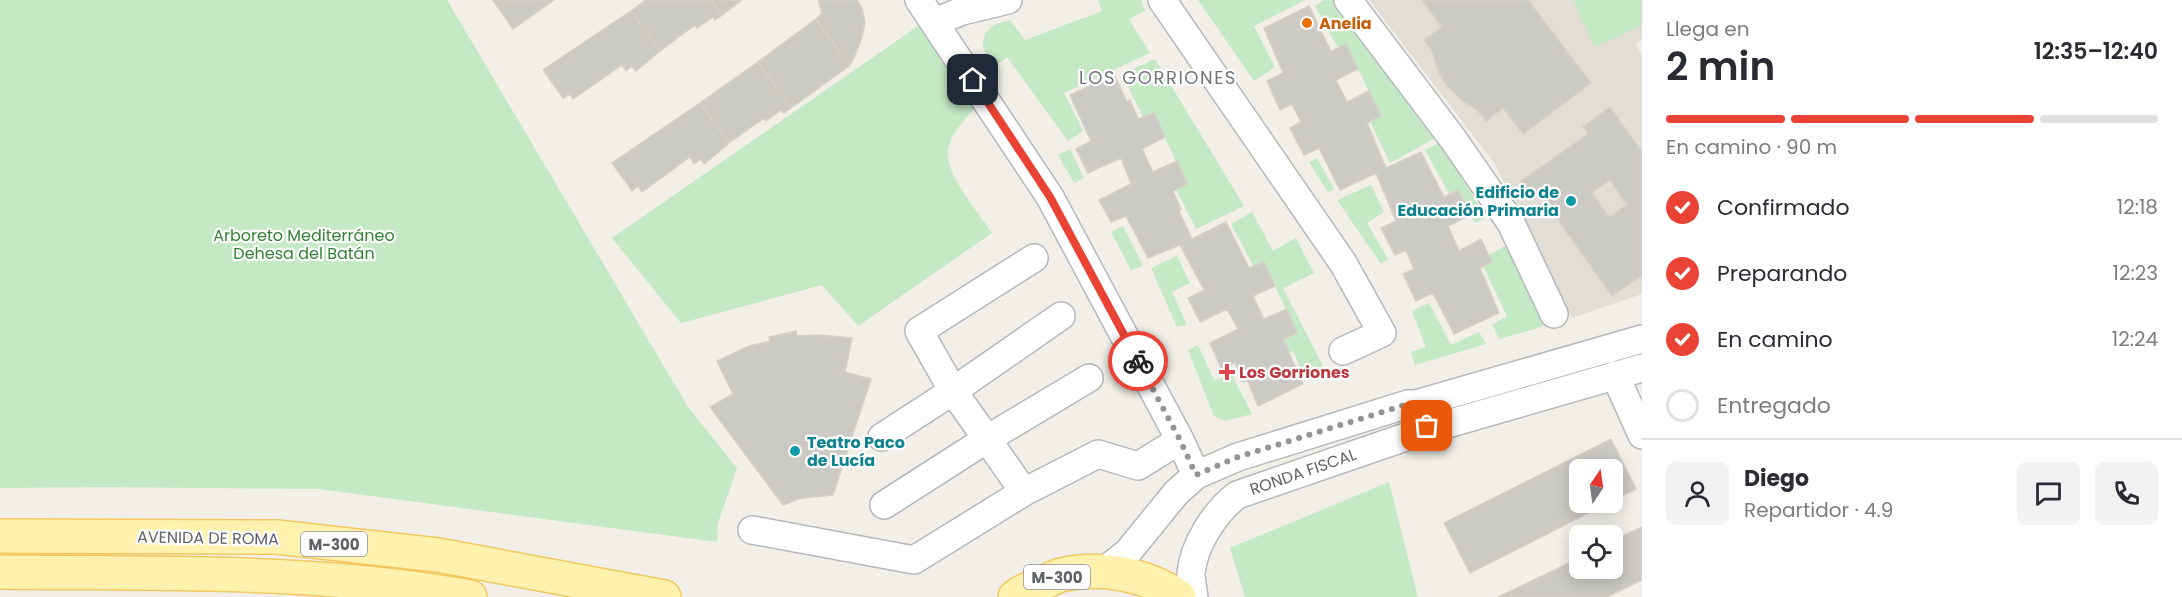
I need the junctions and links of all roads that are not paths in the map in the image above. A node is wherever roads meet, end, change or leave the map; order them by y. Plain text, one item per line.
1 (919, 0) edge
2 (1008, 0) edge
3 (1162, 0) edge
4 (1348, 0) edge
5 (935, 22) junction
6 (1034, 258) dead end
7 (1554, 314) dead end
8 (1061, 316) dead end
9 (1642, 339) edge
10 (1343, 351) dead end
11 (1642, 368) edge
12 (1615, 375) junction
13 (1089, 378) dead end
14 (952, 391) junction
15 (1409, 405) junction
16 (1418, 433) junction
17 (1642, 435) edge
18 (882, 437) dead end
19 (987, 439) junction
20 (1180, 440) junction
21 (1196, 475) junction
22 (1024, 492) junction
23 (884, 505) dead end
24 (752, 530) dead end
25 (0, 536) edge
26 (1104, 571) junction
27 (0, 572) edge
28 (470, 597) edge
29 (664, 597) edge
30 (1015, 597) edge
31 (1179, 597) edge
32 (1194, 597) edge

1 - 5 street
2 - 5 street
3 - 10 street
4 - 7 street
5 - 20 street
6 - 14 street
8 - 14 street
9 - 15 street, RONDA FISCAL
11 - 12 street, RONDA FISCAL
12 - 16 street, RONDA FISCAL
12 - 17 street
13 - 19 street
14 - 18 street
14 - 19 street
15 - 16 street
15 - 21 street, RONDA FISCAL
16 - 32 street, RONDA FISCAL
19 - 22 street
19 - 23 street
20 - 21 street
20 - 22 street
21 - 26 street, RONDA FISCAL
22 - 24 street
25 - 29 main road, AVENIDA DE ROMA / M-300
26 - 30 main road, M-300
26 - 31 main road, M-300
27 - 28 main road, M-300

